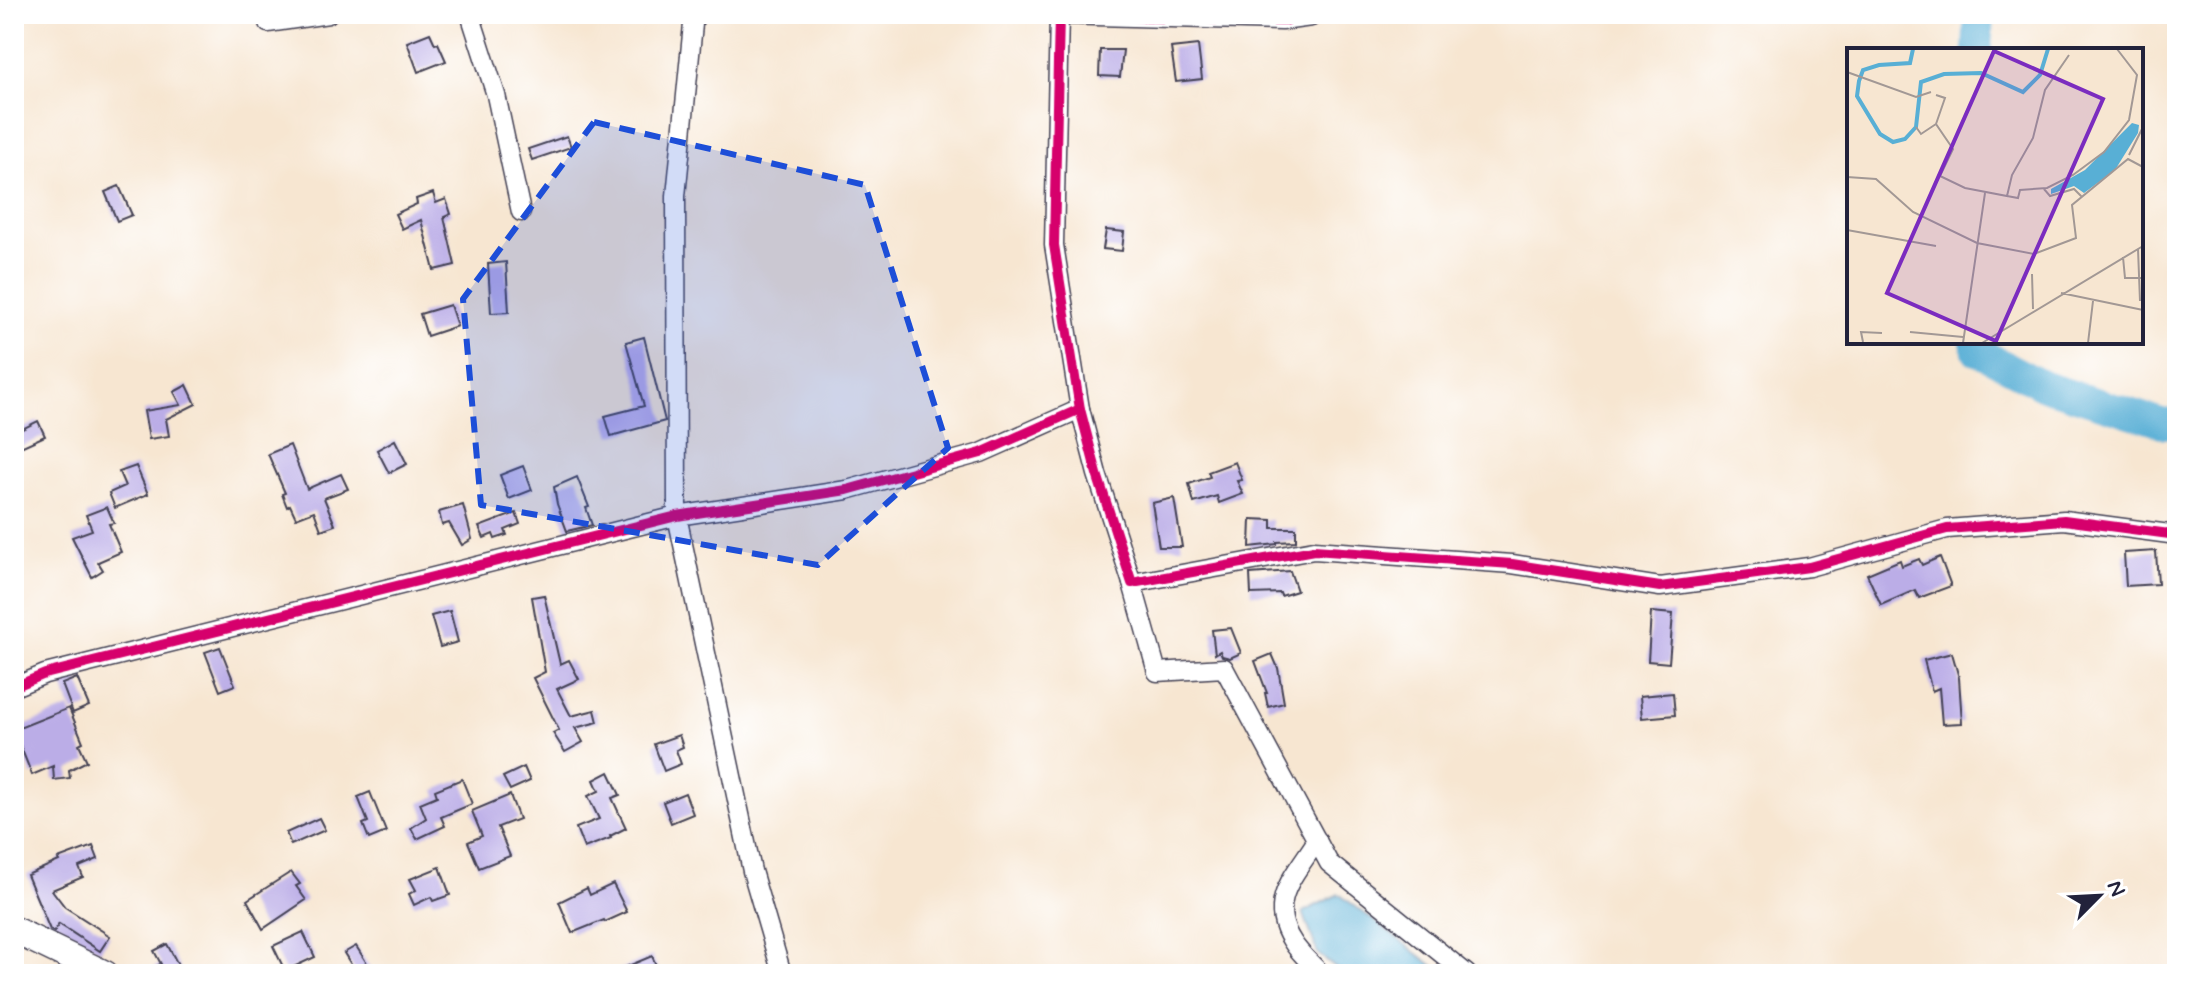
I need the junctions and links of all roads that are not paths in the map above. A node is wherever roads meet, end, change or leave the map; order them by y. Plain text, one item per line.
1 (328, 14) edge
2 (470, 14) edge
3 (694, 14) edge
4 (1314, 14) edge
5 (1081, 15) edge
6 (268, 23) dead end
7 (521, 212) dead end
8 (1080, 409) junction
9 (677, 516) junction
10 (2177, 535) edge
11 (1132, 583) junction
12 (14, 687) edge
13 (1317, 840) junction
14 (14, 930) edge
15 (105, 974) edge
16 (782, 974) edge
17 (1321, 974) edge
18 (1467, 974) edge

1 - 6 street
2 - 7 street
3 - 9 street
4 - 5 street
5 - 8 street
8 - 9 street
8 - 11 street
9 - 12 street
9 - 16 street
10 - 11 street
11 - 13 street
13 - 17 street
13 - 18 street
14 - 15 street

